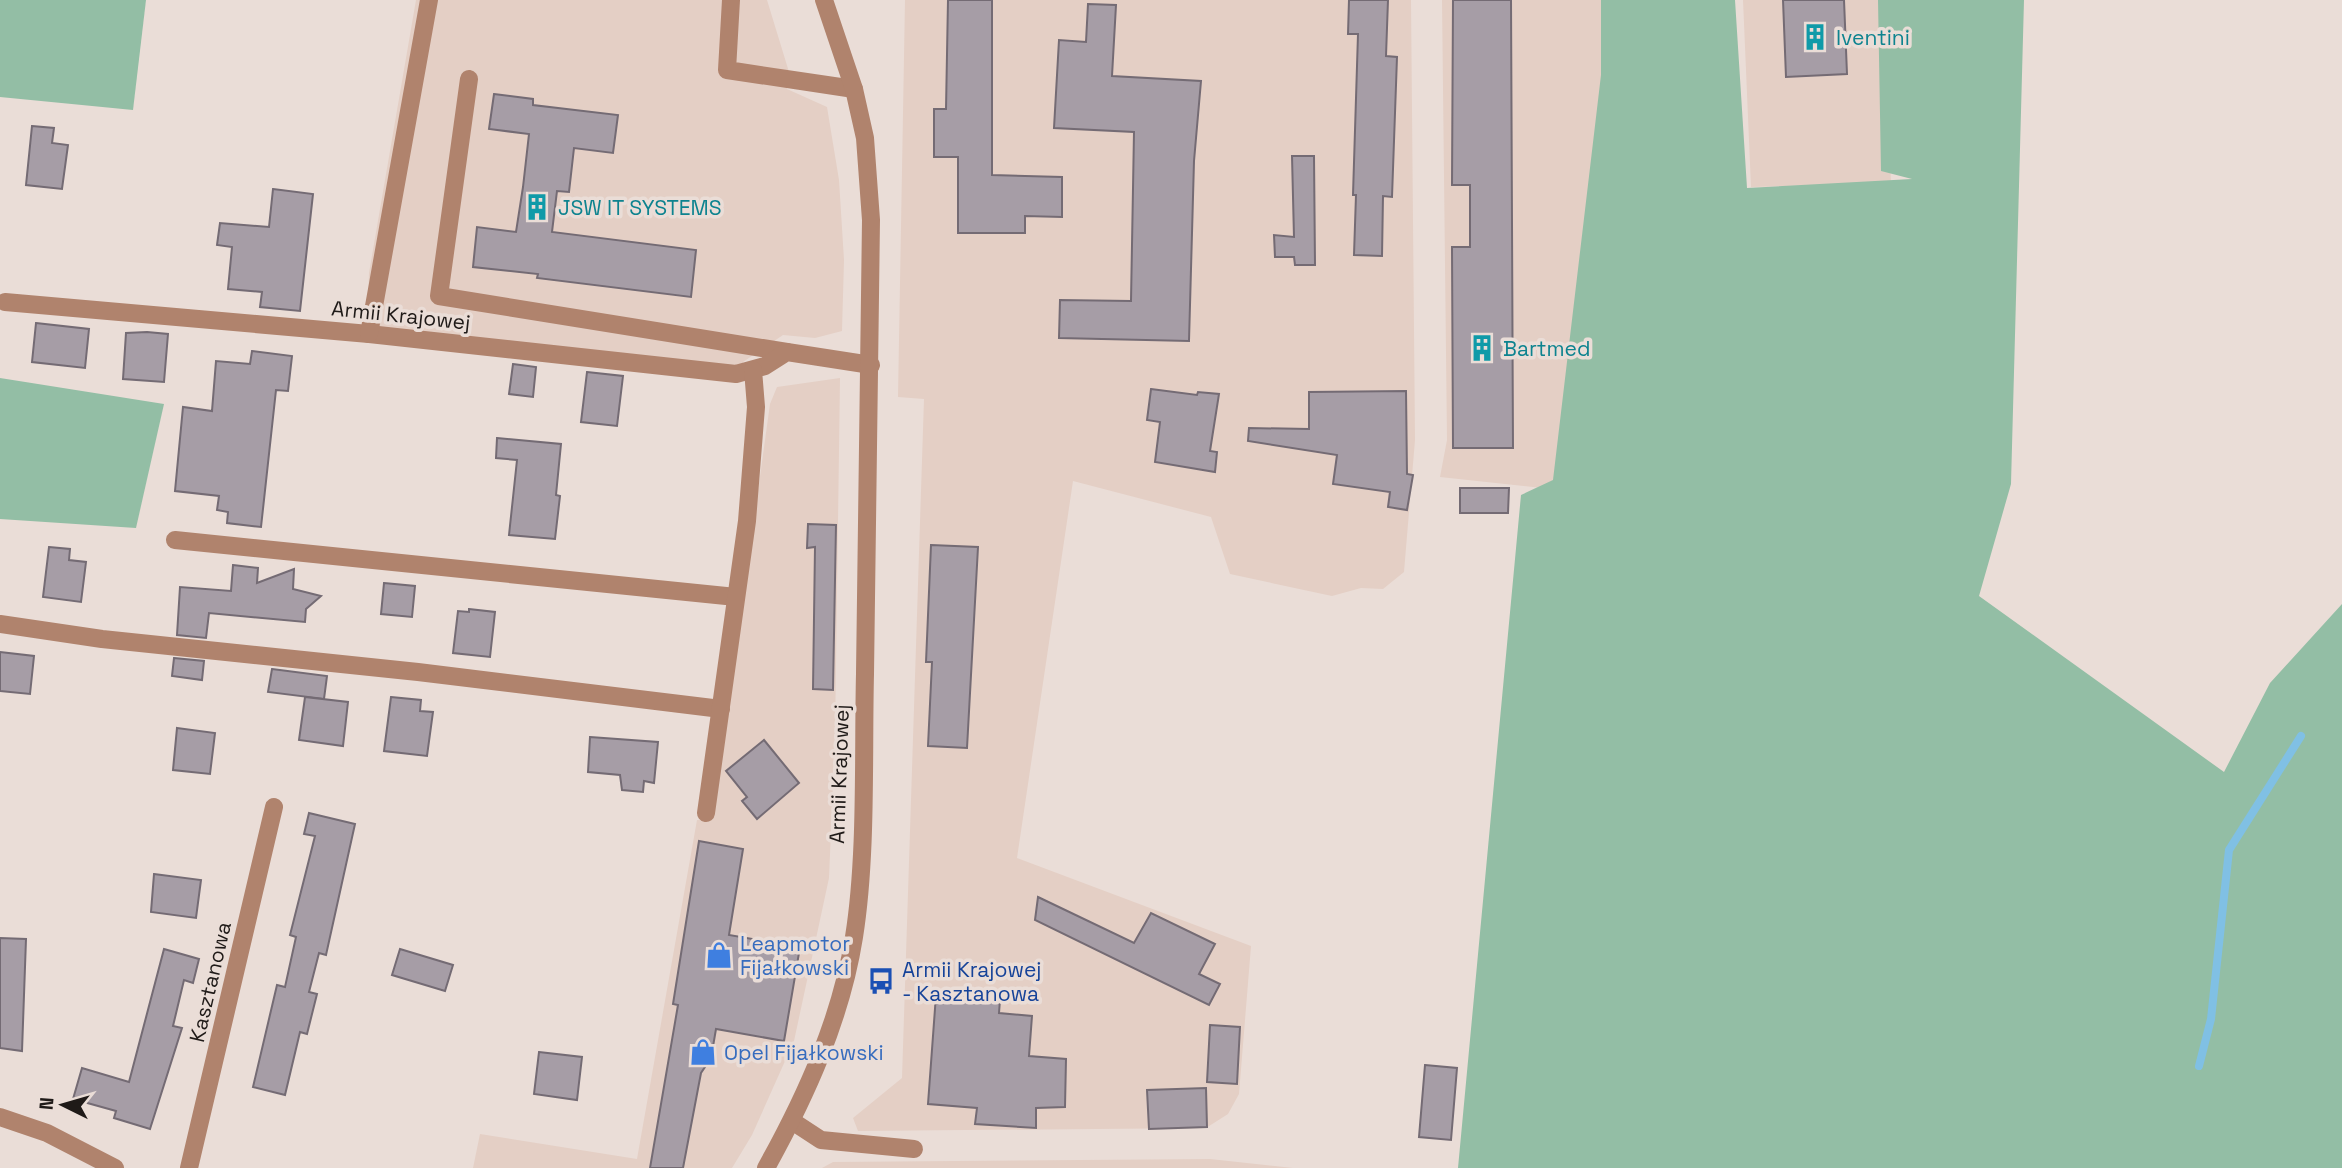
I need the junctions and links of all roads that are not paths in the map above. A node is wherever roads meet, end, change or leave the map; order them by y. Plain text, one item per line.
1 (429, 0) edge
2 (731, 0) edge
3 (824, 0) edge
4 (469, 79) dead end
5 (854, 89) junction
6 (5, 302) dead end
7 (369, 334) junction
8 (787, 352) junction
9 (870, 365) junction
10 (752, 370) junction
11 (175, 540) dead end
12 (736, 597) junction
13 (0, 624) edge
14 (721, 709) junction
15 (274, 807) dead end
16 (706, 813) dead end
17 (0, 1117) edge
18 (792, 1121) junction
19 (914, 1149) dead end
20 (115, 1168) edge
21 (189, 1168) edge
22 (766, 1168) edge

1 - 7 street
2 - 5 street
3 - 5 street, Armii Krajowej
4 - 8 street, Armii Krajowej
5 - 9 street, Armii Krajowej
6 - 7 street, Armii Krajowej
7 - 10 street, Armii Krajowej
8 - 9 street, Armii Krajowej
8 - 10 street, Armii Krajowej
9 - 18 street, Armii Krajowej
10 - 12 street
11 - 12 street
12 - 14 street
13 - 14 street
14 - 16 street
15 - 21 street, Kasztanowa
17 - 20 street
18 - 19 street
18 - 22 street, Armii Krajowej

